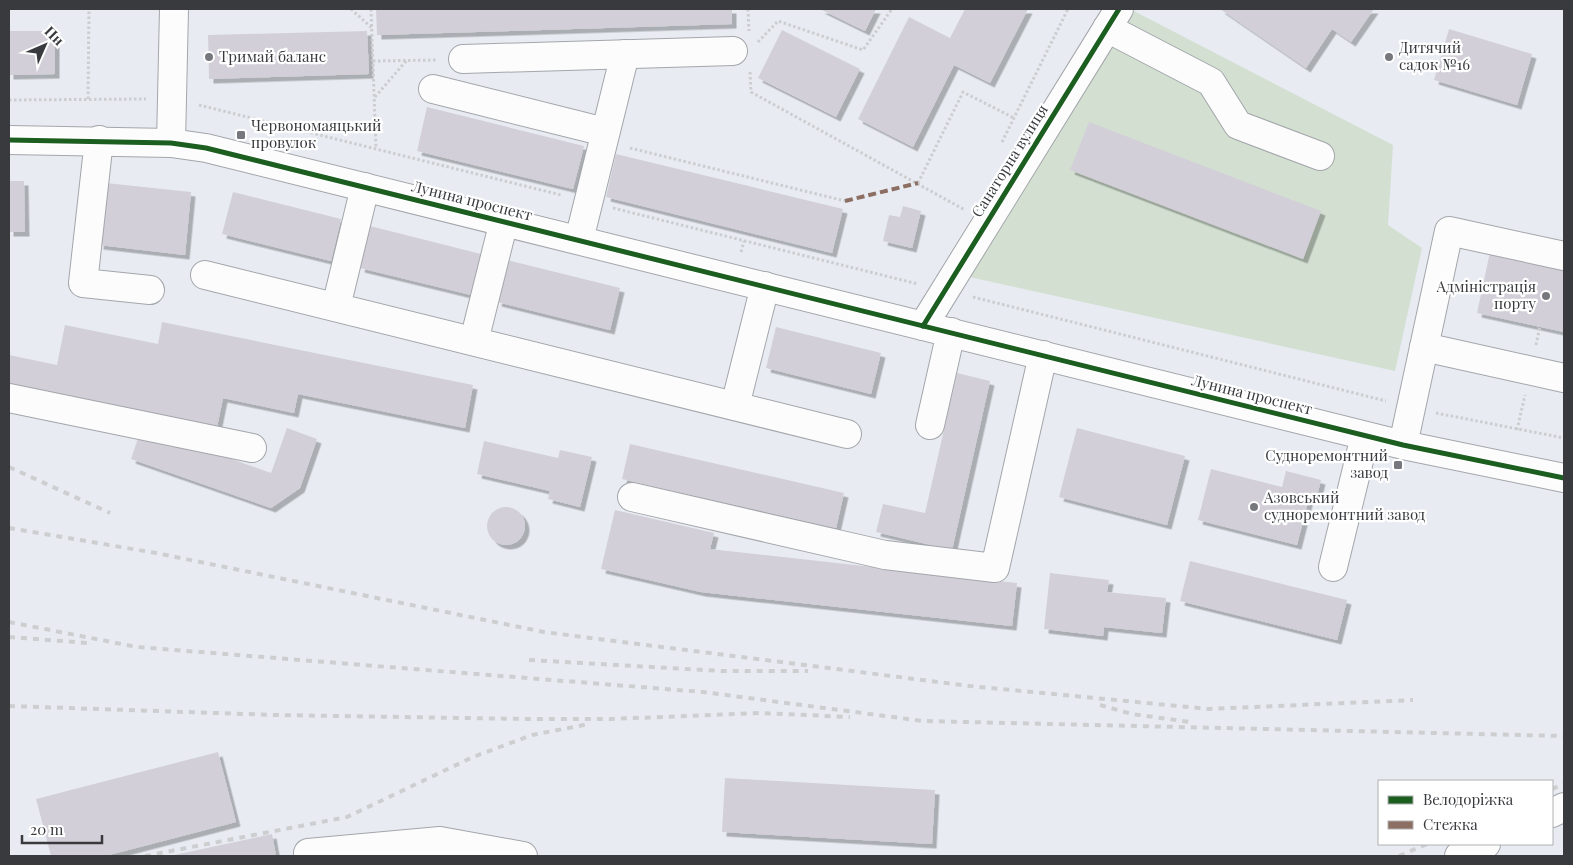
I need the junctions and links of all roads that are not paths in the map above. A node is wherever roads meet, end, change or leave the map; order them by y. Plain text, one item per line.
1 (174, 9) edge
2 (1113, 18) edge
3 (744, 48) road end
4 (625, 54) junction
5 (463, 59) road end
6 (433, 89) dead end
7 (604, 137) junction
8 (9, 140) edge
9 (99, 140) junction
10 (171, 142) junction
11 (1320, 156) dead end
12 (365, 187) junction
13 (504, 221) junction
14 (579, 240) junction
15 (1564, 256) edge
16 (205, 275) dead end
17 (765, 286) junction
18 (150, 290) dead end
19 (336, 307) junction
20 (936, 329) junction
21 (474, 341) junction
22 (1424, 348) junction
23 (1043, 355) junction
24 (1564, 378) edge
25 (9, 398) edge
26 (735, 406) junction
27 (930, 425) dead end
28 (847, 434) dead end
29 (1365, 436) junction
30 (1403, 446) junction
31 (252, 448) dead end
32 (1564, 478) edge
33 (632, 497) dead end
34 (1333, 567) dead end
35 (1484, 845) edge
36 (308, 856) edge
37 (524, 856) edge
38 (1459, 856) edge

1 - 10 street
2 - 11 street
2 - 20 street, Санаторна вулиця
3 - 4 street
4 - 5 street
4 - 7 street
6 - 7 street
7 - 14 street
8 - 9 street, Лунина проспект
9 - 10 street, Лунина проспект
9 - 18 street
10 - 12 street, Лунина проспект
12 - 13 street, Лунина проспект
12 - 19 street
13 - 14 street, Лунина проспект
13 - 21 street
14 - 17 street, Лунина проспект
15 - 22 street
16 - 19 street
17 - 20 street, Лунина проспект
17 - 26 street
19 - 21 street
20 - 23 street, Лунина проспект
20 - 27 street, Санаторна вулиця
21 - 26 street
22 - 24 street
22 - 30 street
23 - 29 street, Лунина проспект
23 - 33 street
25 - 31 street
26 - 28 street
29 - 30 street, Лунина проспект
29 - 34 street
30 - 32 street, Лунина проспект
35 - 38 street
36 - 37 street

